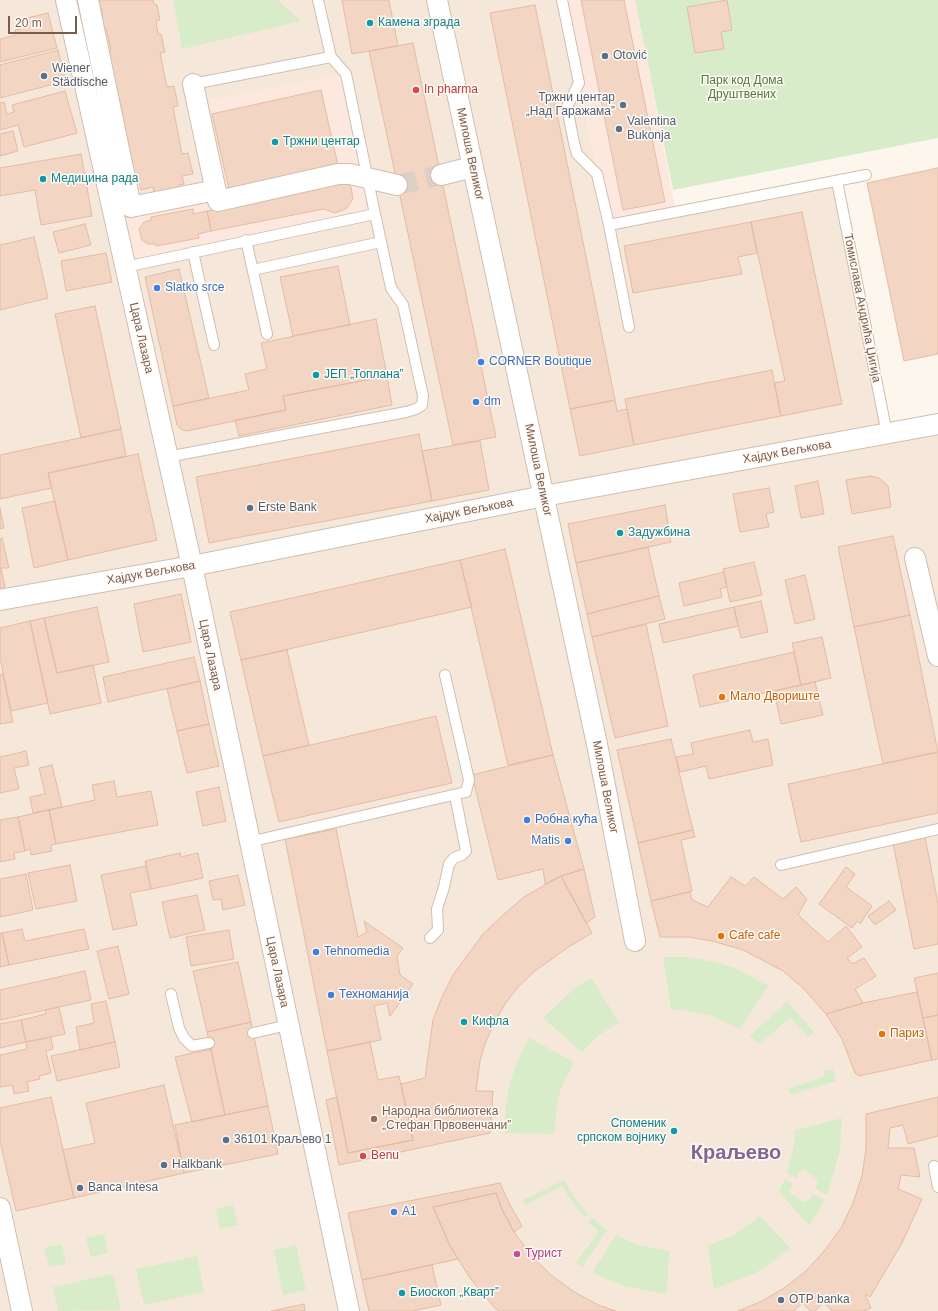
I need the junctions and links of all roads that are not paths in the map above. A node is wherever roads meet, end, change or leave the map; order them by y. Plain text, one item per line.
1 (66, 0) edge
2 (88, 0) edge
3 (318, 0) edge
4 (437, 0) edge
5 (562, 0) edge
6 (331, 58) junction
7 (193, 84) joint
8 (472, 167) junction
9 (441, 175) tunnel mouth
10 (866, 175) dead end
11 (368, 180) junction
12 (837, 181) junction
13 (397, 185) tunnel mouth
14 (216, 190) junction
15 (375, 214) junction
16 (609, 225) junction
17 (246, 240) junction
18 (381, 242) junction
19 (193, 252) junction
20 (125, 266) junction
21 (253, 270) junction
22 (629, 327) dead end
23 (267, 334) dead end
24 (214, 345) dead end
25 (938, 424) edge
26 (887, 434) junction
27 (167, 457) junction
28 (544, 496) junction
29 (915, 558) dead end
30 (192, 566) junction
31 (0, 600) edge
32 (938, 656) edge
33 (445, 675) dead end
34 (455, 795) junction
35 (938, 829) edge
36 (249, 842) junction
37 (781, 865) dead end
38 (430, 938) dead end
39 (635, 941) dead end
40 (171, 994) dead end
41 (288, 1025) junction
42 (253, 1033) dead end
43 (209, 1043) dead end
44 (934, 1166) dead end
45 (938, 1187) edge
46 (0, 1208) edge
47 (6, 1264) edge
48 (22, 1311) edge
49 (349, 1311) edge

1 - 20 street, Цара Лазара
2 - 14 street
3 - 6 lane
4 - 8 street, Милоша Великог
5 - 16 lane
6 - 7 lane
6 - 11 lane
7 - 14 street
8 - 9 street
8 - 28 street, Милоша Великог
10 - 12 lane
11 - 13 street
11 - 14 street
11 - 15 lane
12 - 16 lane
12 - 26 lane, Томислава Андрића Џигија
15 - 17 lane
15 - 18 lane
16 - 22 lane
17 - 19 lane
17 - 21 lane
18 - 21 lane
18 - 27 lane
19 - 20 lane
19 - 24 lane
20 - 27 street, Цара Лазара
21 - 23 lane
25 - 26 street, Хајдук Вељкова
26 - 28 street, Хајдук Вељкова
27 - 30 street, Цара Лазара
28 - 30 street, Хајдук Вељкова
28 - 39 street, Милоша Великог
29 - 32 street
30 - 31 street, Хајдук Вељкова
30 - 36 street, Цара Лазара
33 - 34 lane
34 - 36 lane
34 - 38 lane
35 - 37 lane
36 - 41 street, Цара Лазара
40 - 43 lane
41 - 42 lane
41 - 49 street, Цара Лазара
44 - 45 lane
46 - 47 street
47 - 48 street

